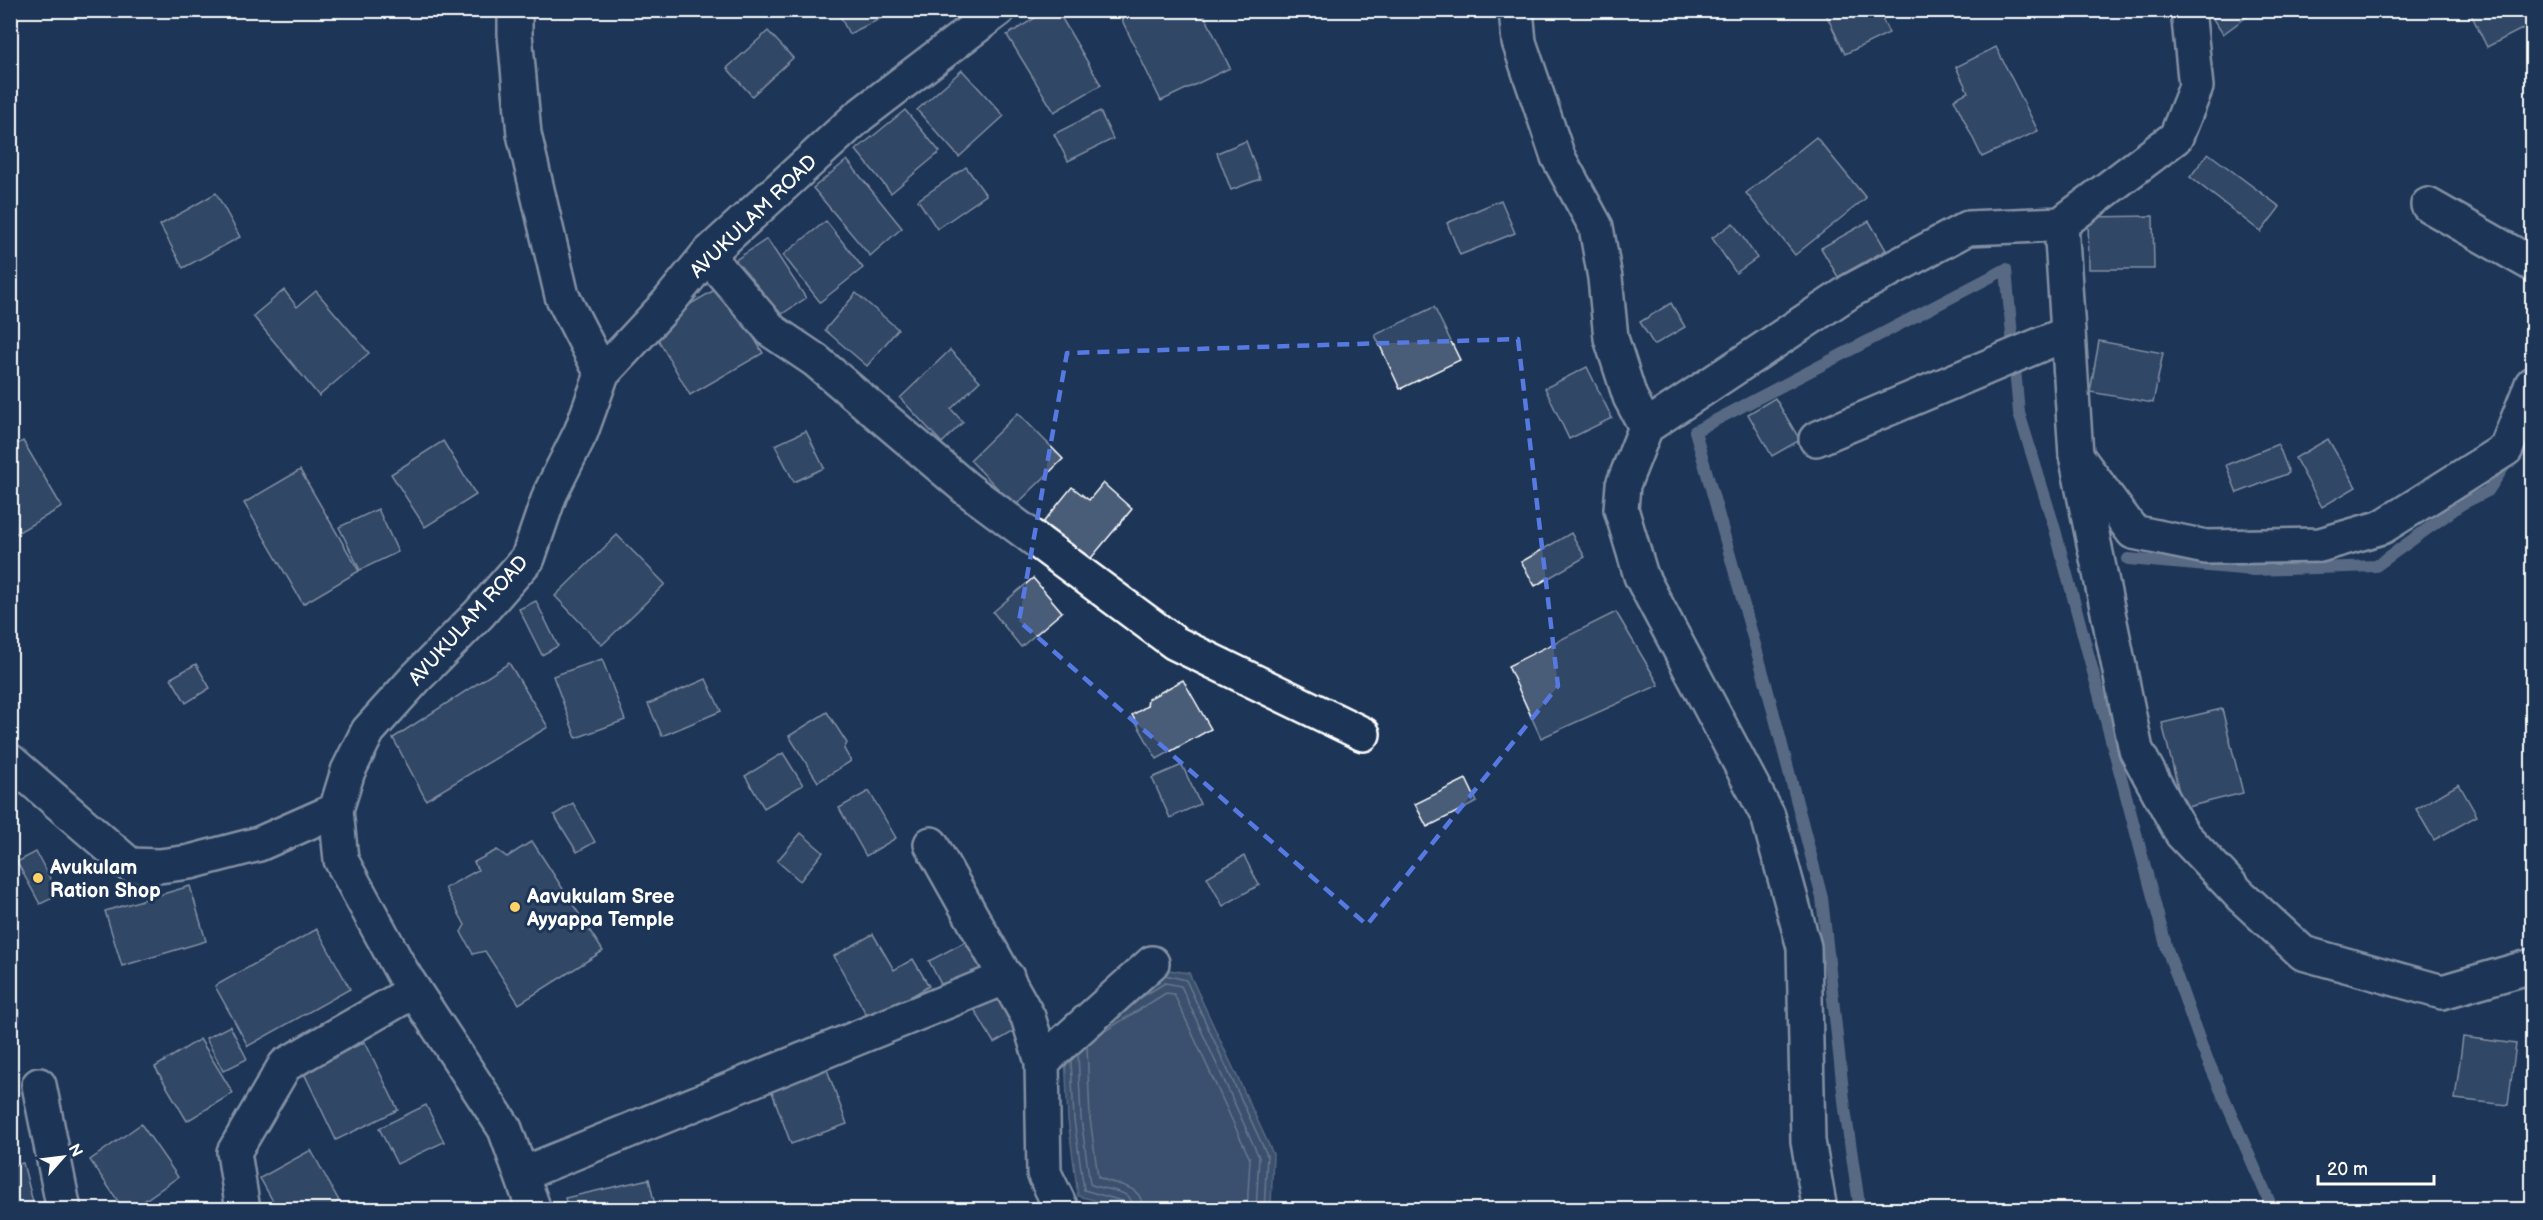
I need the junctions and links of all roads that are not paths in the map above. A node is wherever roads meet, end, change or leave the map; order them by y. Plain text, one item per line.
1 (515, 10) edge
2 (1516, 10) edge
3 (2188, 10) edge
4 (987, 20) edge
5 (2428, 205) dead end
6 (2061, 224) junction
7 (707, 255) junction
8 (2532, 264) edge
9 (2068, 333) junction
10 (602, 374) junction
11 (2532, 384) edge
12 (1646, 427) junction
13 (1816, 439) dead end
14 (2076, 455) junction
15 (1363, 734) dead end
16 (10, 761) edge
17 (336, 810) junction
18 (931, 844) dead end
19 (1152, 963) dead end
20 (2532, 966) edge
21 (1007, 977) junction
22 (414, 991) junction
23 (1042, 1062) junction
24 (39, 1085) dead end
25 (522, 1174) junction
26 (64, 1209) edge
27 (243, 1209) edge
28 (534, 1209) edge
29 (1062, 1209) edge
30 (1820, 1209) edge

1 - 10 street
2 - 12 street
3 - 6 street
4 - 7 street, AVUKULAM ROAD
5 - 8 street
6 - 9 street
6 - 12 street
7 - 10 street, AVUKULAM ROAD
7 - 15 street
9 - 13 street
9 - 14 street
10 - 17 street, AVUKULAM ROAD
11 - 14 street
12 - 30 street
14 - 20 street
16 - 17 street
17 - 22 street, AVUKULAM ROAD
18 - 21 street
19 - 23 street
21 - 23 street
21 - 25 street
22 - 25 street, AVUKULAM ROAD
22 - 27 street
23 - 29 street
24 - 26 street
25 - 28 street, AVUKULAM ROAD

